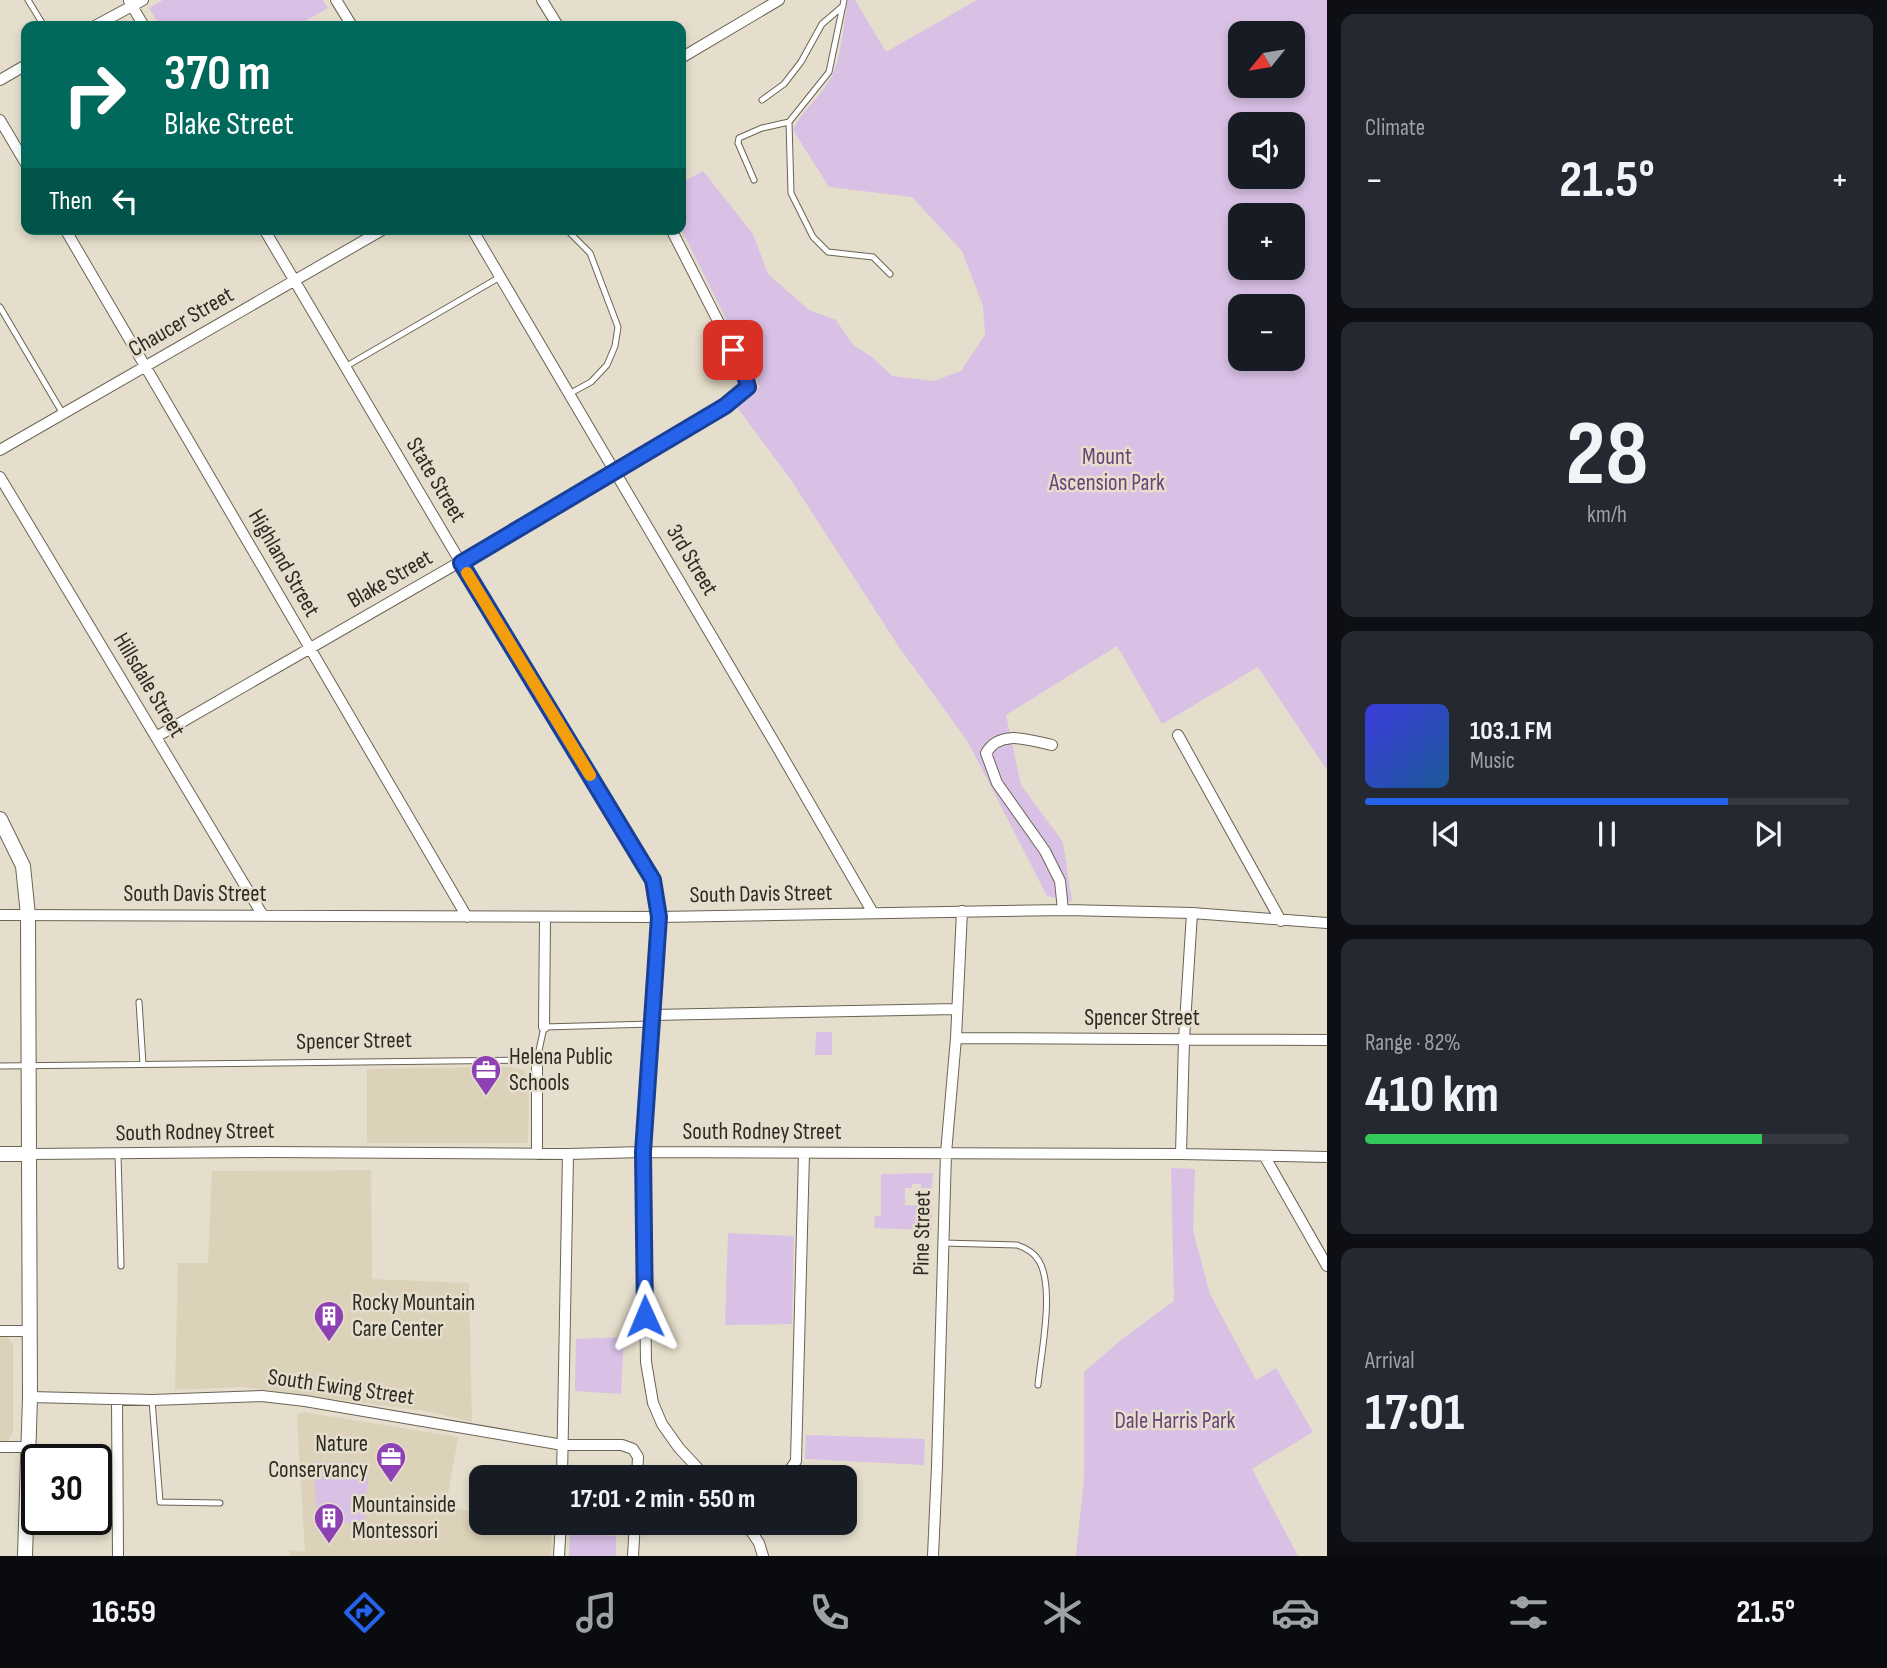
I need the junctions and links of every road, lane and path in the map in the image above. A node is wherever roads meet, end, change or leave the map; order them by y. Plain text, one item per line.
1 (28, 0) edge
2 (143, 0) edge
3 (336, 0) edge
4 (542, 0) edge
5 (752, 0) edge
6 (779, 0) edge
7 (130, 3) edge
8 (844, 3) edge
9 (760, 12) junction
10 (41, 21) edge
11 (103, 21) edge
12 (141, 21) edge
13 (349, 21) edge
14 (555, 21) edge
15 (686, 55) edge
16 (21, 68) edge
17 (0, 80) edge
18 (762, 100) dead end
19 (0, 120) edge
20 (789, 122) junction
21 (21, 156) edge
22 (754, 180) dead end
23 (69, 235) edge
24 (268, 235) edge
25 (373, 235) edge
26 (476, 235) edge
27 (572, 235) edge
28 (674, 235) edge
29 (890, 274) dead end
30 (500, 277) junction
31 (294, 280) junction
32 (0, 307) edge
33 (146, 367) junction
34 (345, 367) junction
35 (569, 394) junction
36 (63, 414) junction
37 (0, 450) edge
38 (616, 472) junction
39 (0, 477) edge
40 (461, 563) junction
41 (310, 649) junction
42 (1178, 735) dead end
43 (156, 737) junction
44 (1052, 745) dead end
45 (0, 819) edge
46 (1063, 910) junction
47 (962, 911) junction
48 (873, 913) junction
49 (1192, 913) junction
50 (262, 914) junction
51 (0, 915) edge
52 (28, 915) junction
53 (467, 917) junction
54 (545, 917) junction
55 (659, 917) junction
56 (1281, 920) junction
57 (1327, 923) edge
58 (139, 1002) dead end
59 (956, 1009) junction
60 (652, 1020) junction
61 (544, 1027) junction
62 (956, 1038) junction
63 (1184, 1039) junction
64 (1327, 1040) edge
65 (537, 1060) junction
66 (143, 1064) junction
67 (29, 1065) junction
68 (0, 1066) edge
69 (643, 1152) junction
70 (804, 1153) junction
71 (946, 1153) junction
72 (0, 1154) edge
73 (29, 1154) junction
74 (118, 1154) junction
75 (537, 1154) junction
76 (568, 1154) junction
77 (1181, 1154) junction
78 (1265, 1157) junction
79 (1327, 1157) edge
80 (943, 1243) junction
81 (121, 1266) dead end
82 (1327, 1266) edge
83 (0, 1331) edge
84 (29, 1331) junction
85 (1038, 1385) dead end
86 (30, 1397) junction
87 (117, 1399) junction
88 (152, 1400) junction
89 (29, 1444) edge
90 (563, 1445) junction
91 (0, 1447) edge
92 (21, 1447) edge
93 (562, 1465) edge
94 (638, 1465) edge
95 (695, 1465) edge
96 (793, 1465) edge
97 (220, 1503) dead end
98 (26, 1535) edge
99 (560, 1535) edge
100 (634, 1535) edge
101 (754, 1535) edge
102 (25, 1556) edge
103 (118, 1556) edge
104 (559, 1556) edge
105 (633, 1556) edge
106 (763, 1556) edge
107 (933, 1556) edge

1 - 10 lane
2 - 7 street
3 - 13 street
4 - 14 street
5 - 9 street
6 - 9 street
7 - 11 street
7 - 12 street
8 - 18 lane
8 - 20 lane
9 - 15 street
16 - 17 street
19 - 21 street
20 - 22 lane
20 - 29 lane
23 - 33 street, Highland Street
24 - 31 street, State Street
25 - 31 street, Chaucer Street
26 - 30 street, 3rd Street
27 - 35 lane
28 - 38 street, Blake Street
30 - 34 lane
30 - 35 street, 3rd Street
31 - 33 street, Chaucer Street
31 - 34 street, State Street
32 - 36 lane
33 - 36 street, Chaucer Street
33 - 41 street, Highland Street
34 - 40 street, State Street
35 - 38 street, 3rd Street
36 - 37 street, Chaucer Street
38 - 40 street, Blake Street
38 - 48 street, 3rd Street
39 - 43 street, Hillsdale Street
40 - 41 street, Blake Street
40 - 55 street, State Street
41 - 43 street, Blake Street
41 - 53 street, Highland Street
42 - 56 street
43 - 50 street, Hillsdale Street
44 - 46 street
45 - 52 street
46 - 47 street, South Davis Street
46 - 49 street, South Davis Street
47 - 48 street, South Davis Street
47 - 59 street, Pine Street
48 - 55 street, South Davis Street
49 - 56 street, South Davis Street
49 - 63 street
50 - 52 street, South Davis Street
50 - 53 street, South Davis Street
51 - 52 street, South Davis Street
52 - 67 street
53 - 54 street, South Davis Street
54 - 55 street, South Davis Street
54 - 61 street
55 - 60 street, State Street
56 - 57 street, South Davis Street
58 - 66 lane
59 - 60 street
59 - 62 street, Pine Street
60 - 61 lane
60 - 69 street, State Street
61 - 65 lane
62 - 63 street, Spencer Street
62 - 71 street, Pine Street
63 - 64 street, Spencer Street
63 - 77 street
65 - 66 lane, Spencer Street
65 - 75 street
66 - 67 lane, Spencer Street
67 - 68 lane, Spencer Street
67 - 73 street
69 - 70 street, South Rodney Street
69 - 76 street, South Rodney Street
69 - 95 street, State Street
70 - 71 street, South Rodney Street
70 - 96 street
71 - 77 street, South Rodney Street
71 - 80 street, Pine Street
72 - 73 street
73 - 74 street, South Rodney Street
73 - 84 street
74 - 75 street, South Rodney Street
74 - 81 lane
75 - 76 street, South Rodney Street
76 - 90 street
77 - 78 street, South Rodney Street
78 - 79 street, South Rodney Street
78 - 82 street
80 - 85 lane
80 - 107 street, Pine Street
83 - 84 street
84 - 86 street
86 - 87 street, South Ewing Street
86 - 89 street
87 - 88 street, South Ewing Street
87 - 103 street
88 - 90 street, South Ewing Street
88 - 97 lane
90 - 93 street
90 - 94 street, South Ewing Street
91 - 92 street
98 - 102 street
99 - 104 street
100 - 105 street
101 - 106 street

